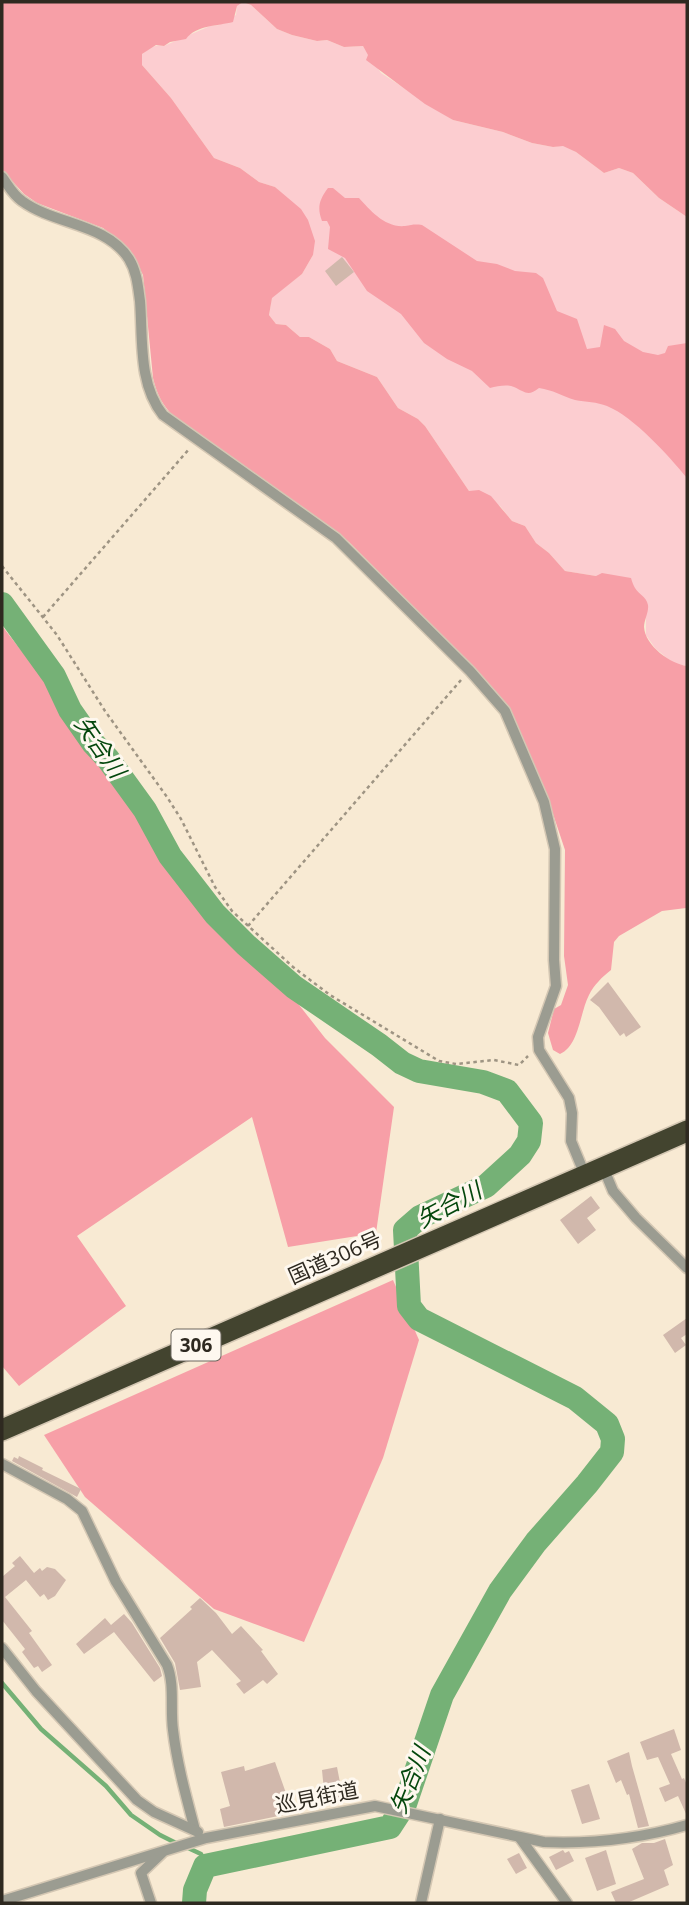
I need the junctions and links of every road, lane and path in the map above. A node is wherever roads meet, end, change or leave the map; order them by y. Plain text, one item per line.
1 (2, 177) edge
2 (197, 439) junction
3 (2, 566) edge
4 (43, 617) junction
5 (470, 671) junction
6 (248, 926) junction
7 (538, 1037) junction
8 (687, 1131) edge
9 (594, 1171) junction
10 (687, 1268) edge
11 (2, 1430) edge
12 (2, 1464) edge
13 (2, 1648) edge
14 (440, 1819) junction
15 (687, 1825) edge
16 (199, 1836) junction
17 (520, 1838) junction
18 (167, 1849) junction
19 (2, 1900) edge
20 (151, 1903) edge
21 (421, 1903) edge
22 (567, 1903) edge

1 - 2 street
2 - 4 path
2 - 5 street
3 - 4 path
4 - 6 path
5 - 6 path
5 - 7 street
6 - 7 path
7 - 9 street
8 - 9 highway, 国道306号 / 306
9 - 10 street
9 - 11 highway, 国道306号 / 306
12 - 16 street
13 - 16 street
14 - 16 street, 巡見街道
14 - 17 street, 巡見街道
14 - 21 street
15 - 17 street, 巡見街道
16 - 18 street, 巡見街道
17 - 22 street
18 - 19 street, 巡見街道
18 - 20 street

